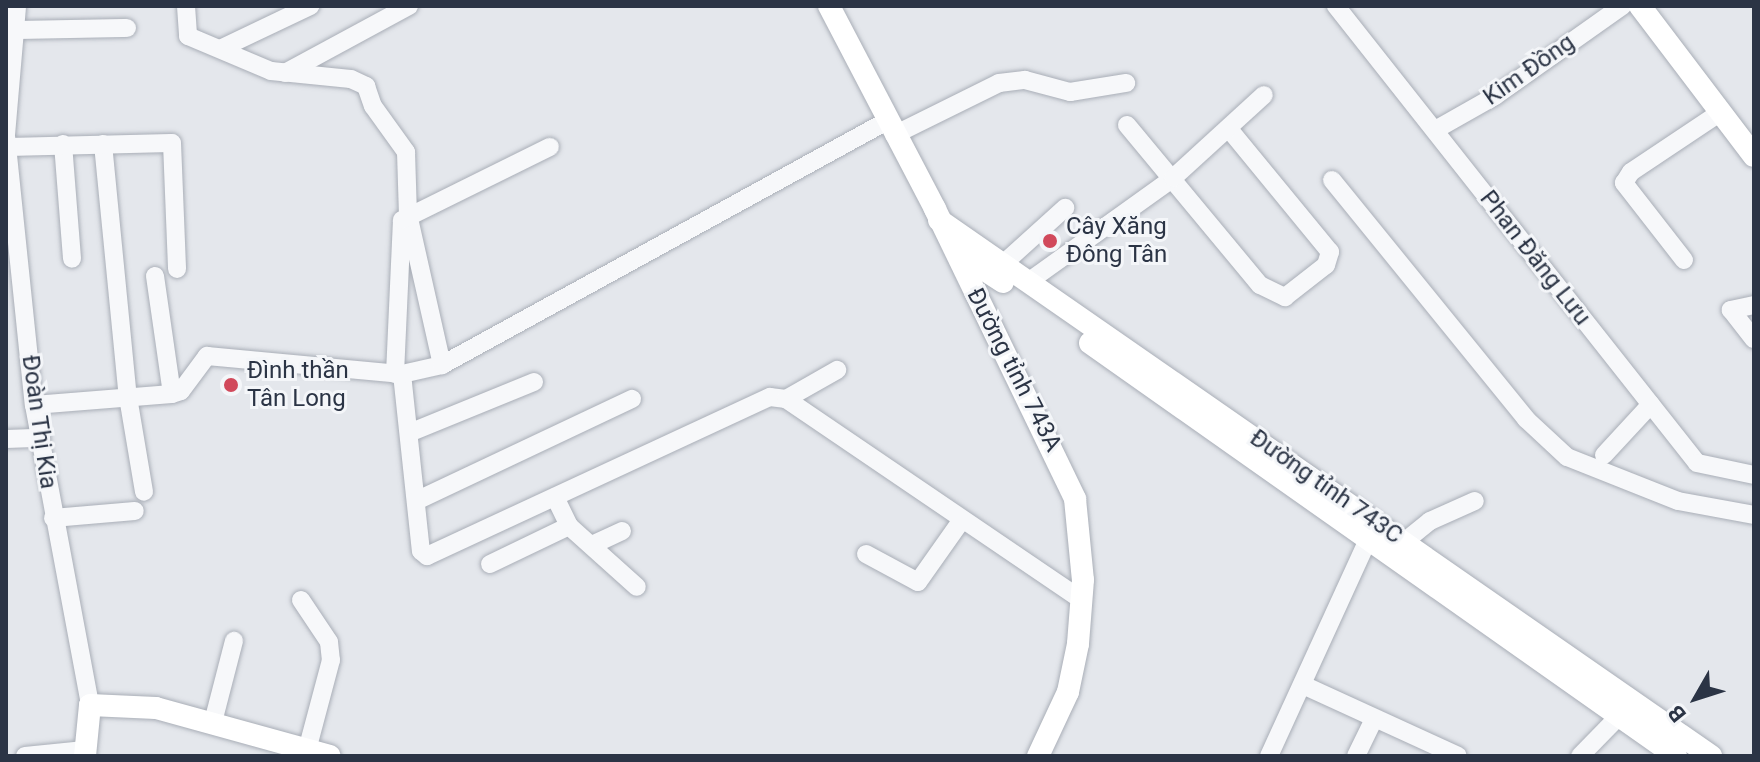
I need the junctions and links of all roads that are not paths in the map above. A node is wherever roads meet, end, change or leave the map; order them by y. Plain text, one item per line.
1 (186, 6) edge
2 (310, 6) edge
3 (409, 6) edge
4 (829, 6) edge
5 (1336, 6) edge
6 (1622, 6) edge
7 (1640, 6) edge
8 (13, 18) edge
9 (127, 28) dead end
10 (222, 48) junction
11 (285, 73) junction
12 (1126, 83) dead end
13 (1264, 95) dead end
14 (1721, 112) junction
15 (1127, 125) dead end
16 (891, 128) junction
17 (1229, 129) junction
18 (1435, 130) junction
19 (6, 136) edge
20 (63, 144) junction
21 (103, 144) junction
22 (7, 147) edge
23 (550, 147) dead end
24 (1754, 155) edge
25 (1173, 178) junction
26 (1332, 180) dead end
27 (1065, 208) dead end
28 (408, 214) junction
29 (939, 220) junction
30 (957, 252) junction
31 (72, 259) dead end
32 (1684, 260) dead end
33 (996, 266) junction
34 (177, 269) dead end
35 (155, 276) dead end
36 (1028, 282) junction
37 (978, 297) junction
38 (1754, 305) edge
39 (1754, 339) edge
40 (442, 365) junction
41 (837, 370) dead end
42 (399, 374) junction
43 (534, 382) dead end
44 (172, 394) junction
45 (128, 397) junction
46 (632, 399) dead end
47 (786, 399) junction
48 (1651, 404) junction
49 (34, 405) junction
50 (409, 433) junction
51 (41, 438) junction
52 (6, 439) edge
53 (1604, 455) dead end
54 (1754, 475) edge
55 (144, 492) dead end
56 (555, 497) junction
57 (416, 501) junction
58 (1475, 501) dead end
59 (135, 511) dead end
60 (1754, 515) edge
61 (53, 518) junction
62 (961, 521) junction
63 (569, 526) junction
64 (622, 531) dead end
65 (1368, 540) junction
66 (1404, 542) junction
67 (592, 545) junction
68 (866, 554) dead end
69 (490, 564) dead end
70 (637, 587) dead end
71 (301, 600) dead end
72 (1083, 601) junction
73 (234, 641) dead end
74 (1303, 685) junction
75 (90, 705) junction
76 (1618, 717) junction
77 (1374, 719) junction
78 (213, 722) junction
79 (307, 750) junction
80 (85, 753) edge
81 (1446, 754) edge
82 (1668, 754) edge
83 (25, 756) edge
84 (330, 756) edge
85 (1038, 756) edge
86 (1269, 756) edge
87 (1356, 756) edge
88 (1580, 756) edge
89 (1711, 756) edge

1 - 10 street
2 - 10 street
3 - 11 street
4 - 16 main road, Đường tỉnh 743A
5 - 18 street, Phan Đăng Lưu
6 - 18 street, Kim Đồng
7 - 14 main road
8 - 9 street
8 - 19 street, Đoàn Thị Kia
10 - 11 street
11 - 28 street
12 - 16 street
13 - 17 street
14 - 24 main road
14 - 32 street
15 - 25 street
16 - 29 main road, Đường tỉnh 743A
16 - 40 street
17 - 25 street
17 - 25 street
18 - 48 street, Phan Đăng Lưu
19 - 22 street, Đoàn Thị Kia
20 - 21 street
20 - 22 street
20 - 31 street
21 - 34 street
21 - 45 street
22 - 49 street, Đoàn Thị Kia
23 - 28 street
25 - 36 street
26 - 60 street
27 - 33 street
28 - 40 street
28 - 42 street
29 - 30 main road, Đường tỉnh 743A
29 - 33 main road, Đường tỉnh 743C
30 - 33 main road, Đường tỉnh 743C
30 - 37 main road, Đường tỉnh 743A
33 - 36 main road, Đường tỉnh 743C
33 - 37 main road
33 - 65 main road, Đường tỉnh 743C
35 - 44 street
36 - 66 main road, Đường tỉnh 743C
37 - 72 main road, Đường tỉnh 743A
38 - 39 street
40 - 42 street
41 - 47 street
42 - 44 street
42 - 50 street
43 - 50 street
44 - 45 street
45 - 49 street
45 - 55 street
46 - 57 street
47 - 56 street
47 - 62 street
48 - 53 street
48 - 54 street, Phan Đăng Lưu
49 - 51 street, Đoàn Thị Kia
50 - 57 street
51 - 52 street
51 - 61 street, Đoàn Thị Kia
56 - 57 street
56 - 63 street
58 - 66 street
59 - 61 street
61 - 75 street, Đoàn Thị Kia
62 - 68 street
62 - 72 street
63 - 67 street
63 - 69 street
64 - 67 street
65 - 74 street
65 - 76 main road, Đường tỉnh 743C
66 - 89 main road, Đường tỉnh 743C
67 - 70 street
71 - 79 street
72 - 85 main road, Đường tỉnh 743A
73 - 78 street
74 - 77 street
74 - 86 street
75 - 78 main road
75 - 80 main road
76 - 82 main road, Đường tỉnh 743C
76 - 88 street
77 - 81 street
77 - 87 street
78 - 79 main road
79 - 84 main road
80 - 83 street

